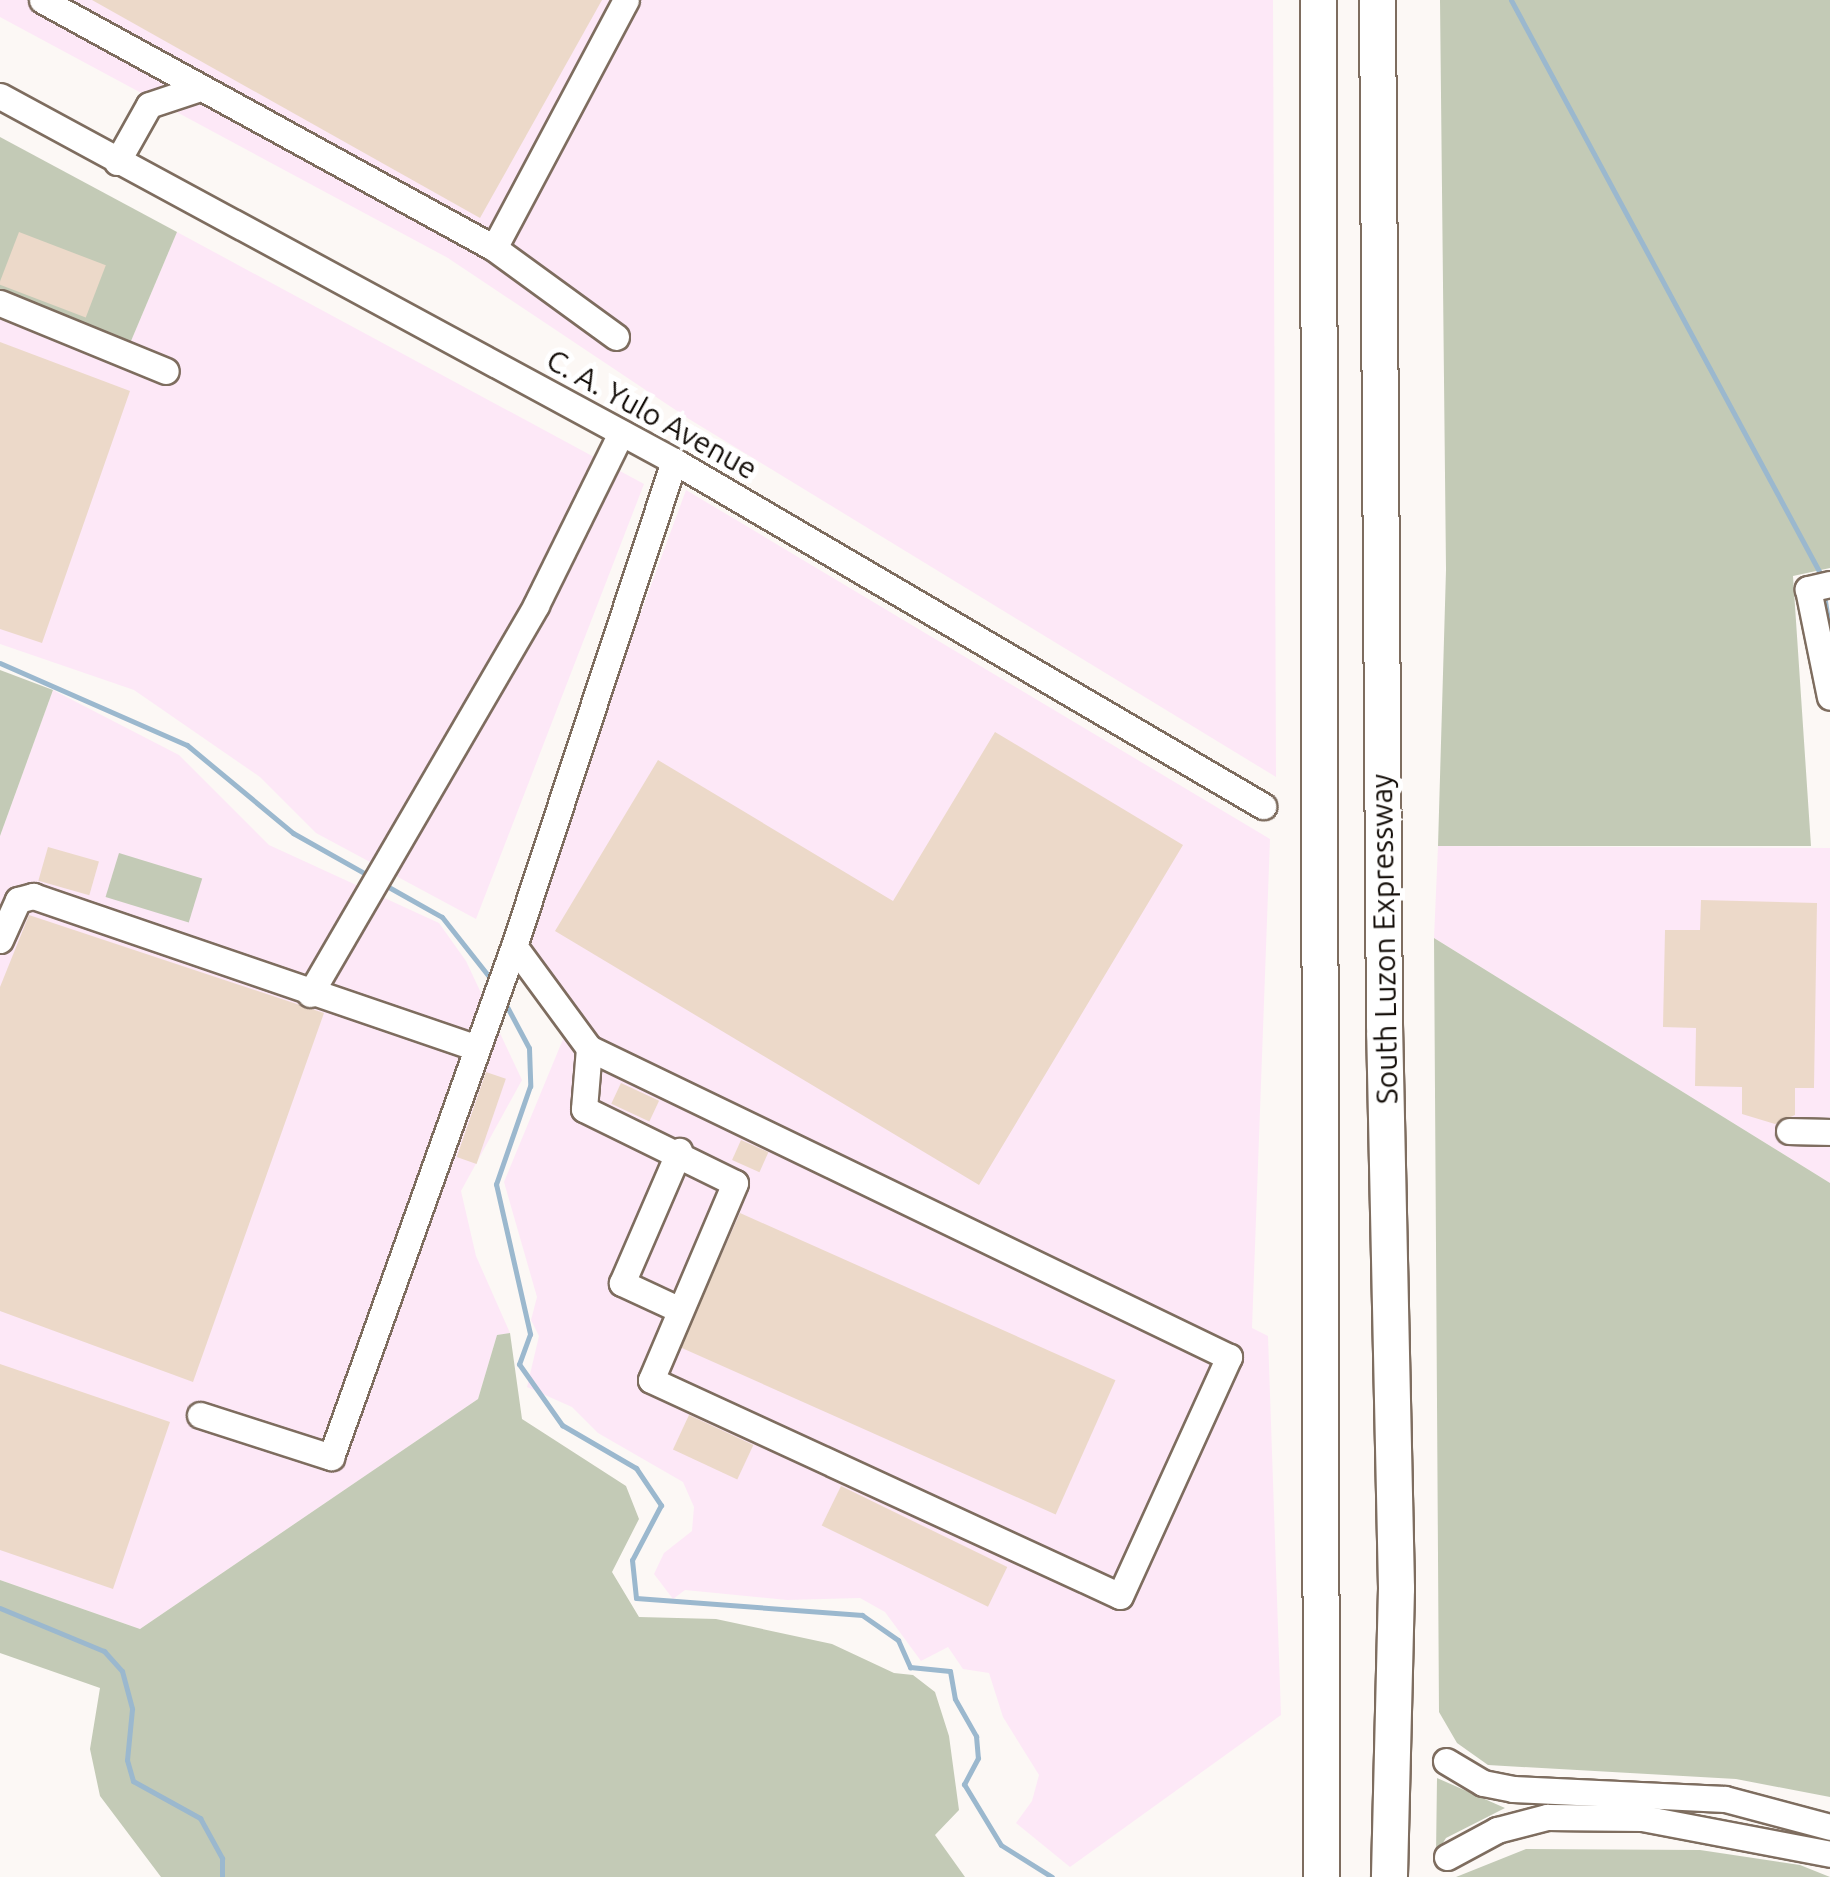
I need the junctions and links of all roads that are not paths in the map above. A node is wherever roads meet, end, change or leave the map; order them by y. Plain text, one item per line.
1 (42, 0) edge
2 (626, 0) edge
3 (1318, 0) edge
4 (1378, 0) edge
5 (197, 89) junction
6 (0, 96) edge
7 (117, 162) junction
8 (494, 248) junction
9 (0, 303) edge
10 (616, 337) dead end
11 (166, 371) dead end
12 (621, 433) junction
13 (674, 462) junction
14 (1830, 584) edge
15 (1830, 697) edge
16 (1263, 806) dead end
17 (0, 940) edge
18 (509, 957) junction
19 (310, 994) junction
20 (477, 1048) junction
21 (588, 1048) junction
22 (1789, 1131) dead end
23 (1830, 1132) edge
24 (678, 1151) junction
25 (678, 1309) junction
26 (200, 1415) dead end
27 (1446, 1761) dead end
28 (1830, 1827) edge
29 (1830, 1854) edge
30 (1447, 1857) dead end
31 (1320, 1877) edge
32 (1390, 1877) edge

1 - 5 street
2 - 8 street
3 - 31 highway
4 - 32 highway, South Luzon Expressway
5 - 7 street
5 - 8 street
6 - 7 street, C. A. Yulo Avenue
7 - 12 street, C. A. Yulo Avenue
8 - 10 street
9 - 11 street
12 - 13 street, C. A. Yulo Avenue
12 - 19 street
13 - 16 street, C. A. Yulo Avenue
13 - 18 street
14 - 15 street
17 - 19 street
18 - 20 street
18 - 21 street
19 - 20 street
20 - 26 street
21 - 24 street
21 - 25 street
22 - 23 street
24 - 25 street
24 - 25 street
27 - 28 street
29 - 30 street

